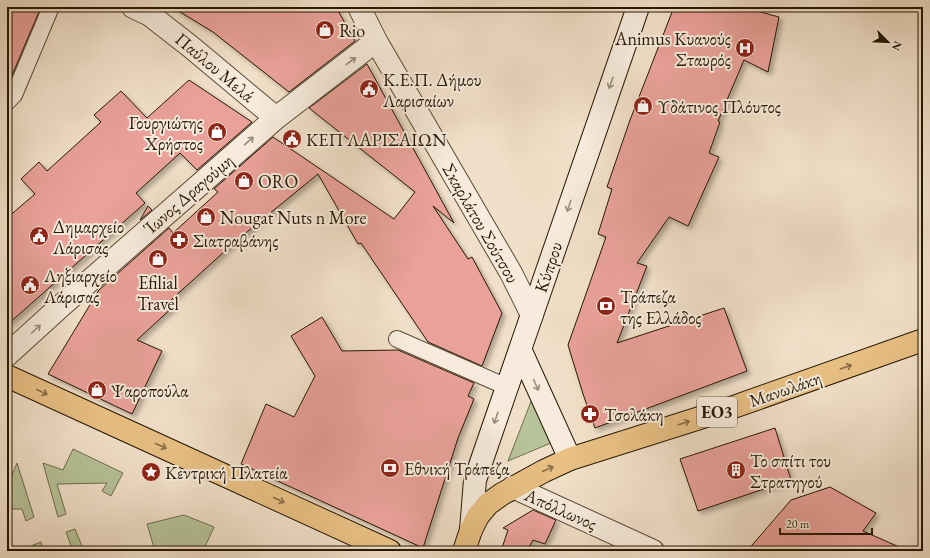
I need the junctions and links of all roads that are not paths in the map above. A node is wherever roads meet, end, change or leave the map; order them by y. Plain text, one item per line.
1 (51, 7) edge
2 (133, 7) edge
3 (358, 7) edge
4 (638, 7) edge
5 (376, 41) junction
6 (7, 102) edge
7 (276, 118) junction
8 (532, 315) junction
9 (397, 338) dead end
10 (923, 340) edge
11 (520, 349) junction
12 (7, 355) edge
13 (7, 376) edge
14 (507, 387) junction
15 (570, 459) junction
16 (513, 487) junction
17 (471, 530) junction
18 (390, 551) edge
19 (464, 551) edge
20 (653, 551) edge

1 - 6 lane
2 - 7 street, Παύλου Μελά
3 - 5 street, Σκαρλάτου Σούτσου
4 -> 8 street, Κύπρου
7 -> 5 street, Ίωνος Δραγούμη
5 - 8 street, Σκαρλάτου Σούτσου
12 -> 7 street, Ίωνος Δραγούμη
8 - 11 street, Κύπρου
9 - 14 lane
15 -> 10 main road, Μανωλάκη / ΕΟ3
11 - 14 street, Κύπρου
11 -> 15 street
13 -> 18 main road
14 -> 17 street, Κύπρου
16 -> 15 main road, Μανωλάκη / ΕΟ3
16 - 17 main road, Κύπρου / ΕΟ3
16 - 20 street, Απόλλωνος
17 - 19 main road, Κύπρου / ΕΟ3

